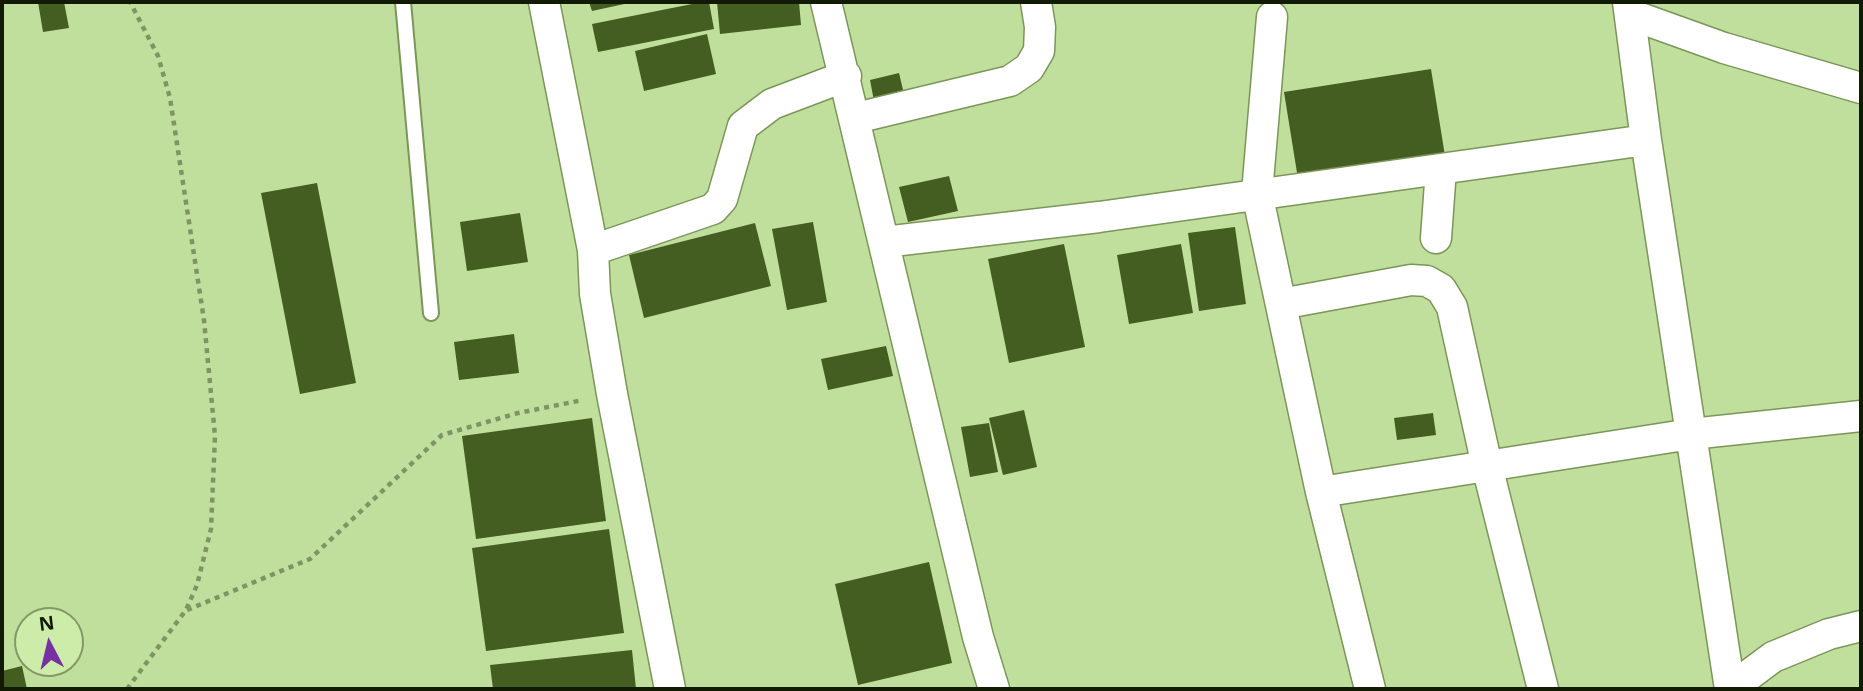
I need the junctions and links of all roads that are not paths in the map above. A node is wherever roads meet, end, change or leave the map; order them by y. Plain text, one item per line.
1 (403, 2) edge
2 (544, 2) edge
3 (826, 2) edge
4 (1035, 2) edge
5 (1630, 8) edge
6 (1272, 17) dead end
7 (846, 76) junction
8 (1861, 88) edge
9 (856, 118) junction
10 (1646, 140) junction
11 (1441, 169) junction
12 (1257, 193) junction
13 (1436, 238) dead end
14 (884, 242) junction
15 (593, 250) junction
16 (1281, 304) junction
17 (431, 313) dead end
18 (1861, 416) edge
19 (1691, 434) junction
20 (1487, 466) junction
21 (1321, 492) junction
22 (1861, 626) edge
23 (670, 689) edge
24 (993, 689) edge
25 (1370, 689) edge
26 (1543, 689) edge
27 (1730, 689) edge

1 - 17 lane
2 - 15 street
3 - 7 street
4 - 9 street
5 - 8 street
5 - 10 street
6 - 12 street
7 - 9 street
7 - 15 street
9 - 14 street
10 - 11 street
10 - 19 street
11 - 12 street
11 - 13 street
12 - 14 street
12 - 16 street
14 - 24 street
15 - 23 street
16 - 20 street
16 - 21 street
18 - 19 street
19 - 20 street
19 - 27 street
20 - 21 street
20 - 26 street
21 - 25 street
22 - 27 street

